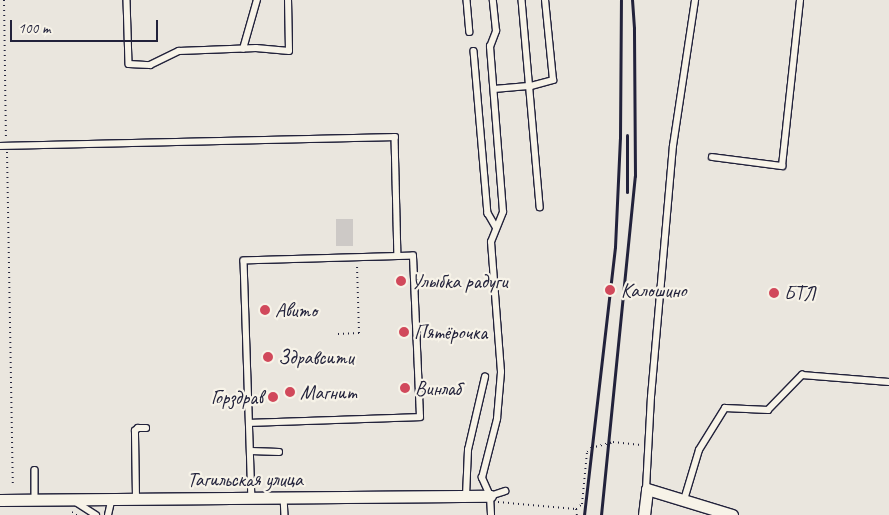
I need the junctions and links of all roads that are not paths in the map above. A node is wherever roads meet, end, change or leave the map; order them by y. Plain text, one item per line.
1 (128, 0) edge
2 (257, 0) edge
3 (288, 0) edge
4 (467, 0) edge
5 (493, 0) edge
6 (522, 0) edge
7 (545, 0) edge
8 (695, 0) edge
9 (800, 0) edge
10 (470, 32) dead end
11 (243, 49) junction
12 (474, 51) dead end
13 (530, 86) junction
14 (494, 89) junction
15 (3, 146) edge
16 (712, 157) dead end
17 (540, 207) dead end
18 (496, 227) junction
19 (398, 256) junction
20 (485, 377) dead end
21 (889, 382) edge
22 (250, 423) junction
23 (146, 428) dead end
24 (251, 451) junction
25 (278, 452) dead end
26 (35, 470) dead end
27 (645, 488) junction
28 (505, 491) dead end
29 (466, 496) junction
30 (490, 496) junction
31 (284, 497) junction
32 (112, 498) junction
33 (136, 498) junction
34 (252, 498) junction
35 (69, 499) junction
36 (0, 500) edge
37 (35, 500) junction
38 (684, 500) junction
39 (96, 515) edge
40 (108, 515) edge
41 (285, 515) edge
42 (491, 515) edge
43 (644, 515) edge
44 (732, 515) edge

1 - 11 lane
2 - 11 lane
3 - 11 lane
4 - 10 lane
5 - 14 lane
6 - 13 lane
7 - 13 lane
8 - 27 lane
9 - 16 lane
12 - 18 lane
13 - 14 lane
13 - 17 lane
14 - 18 lane
15 - 19 lane
18 - 30 lane
19 - 22 lane
19 - 22 lane
20 - 29 lane
21 - 38 lane
22 - 24 lane
23 - 33 lane
24 - 25 lane
24 - 34 lane
26 - 37 lane
27 - 38 street
27 - 43 street
28 - 30 lane
29 - 30 street, Тагильская улица
29 - 31 street, Тагильская улица
30 - 42 lane
31 - 34 street, Тагильская улица
31 - 41 lane
32 - 33 street, Тагильская улица
32 - 35 street, Тагильская улица
32 - 40 lane
33 - 34 street, Тагильская улица
35 - 37 street, Тагильская улица
35 - 39 lane
36 - 37 street, Тагильская улица
38 - 44 street

